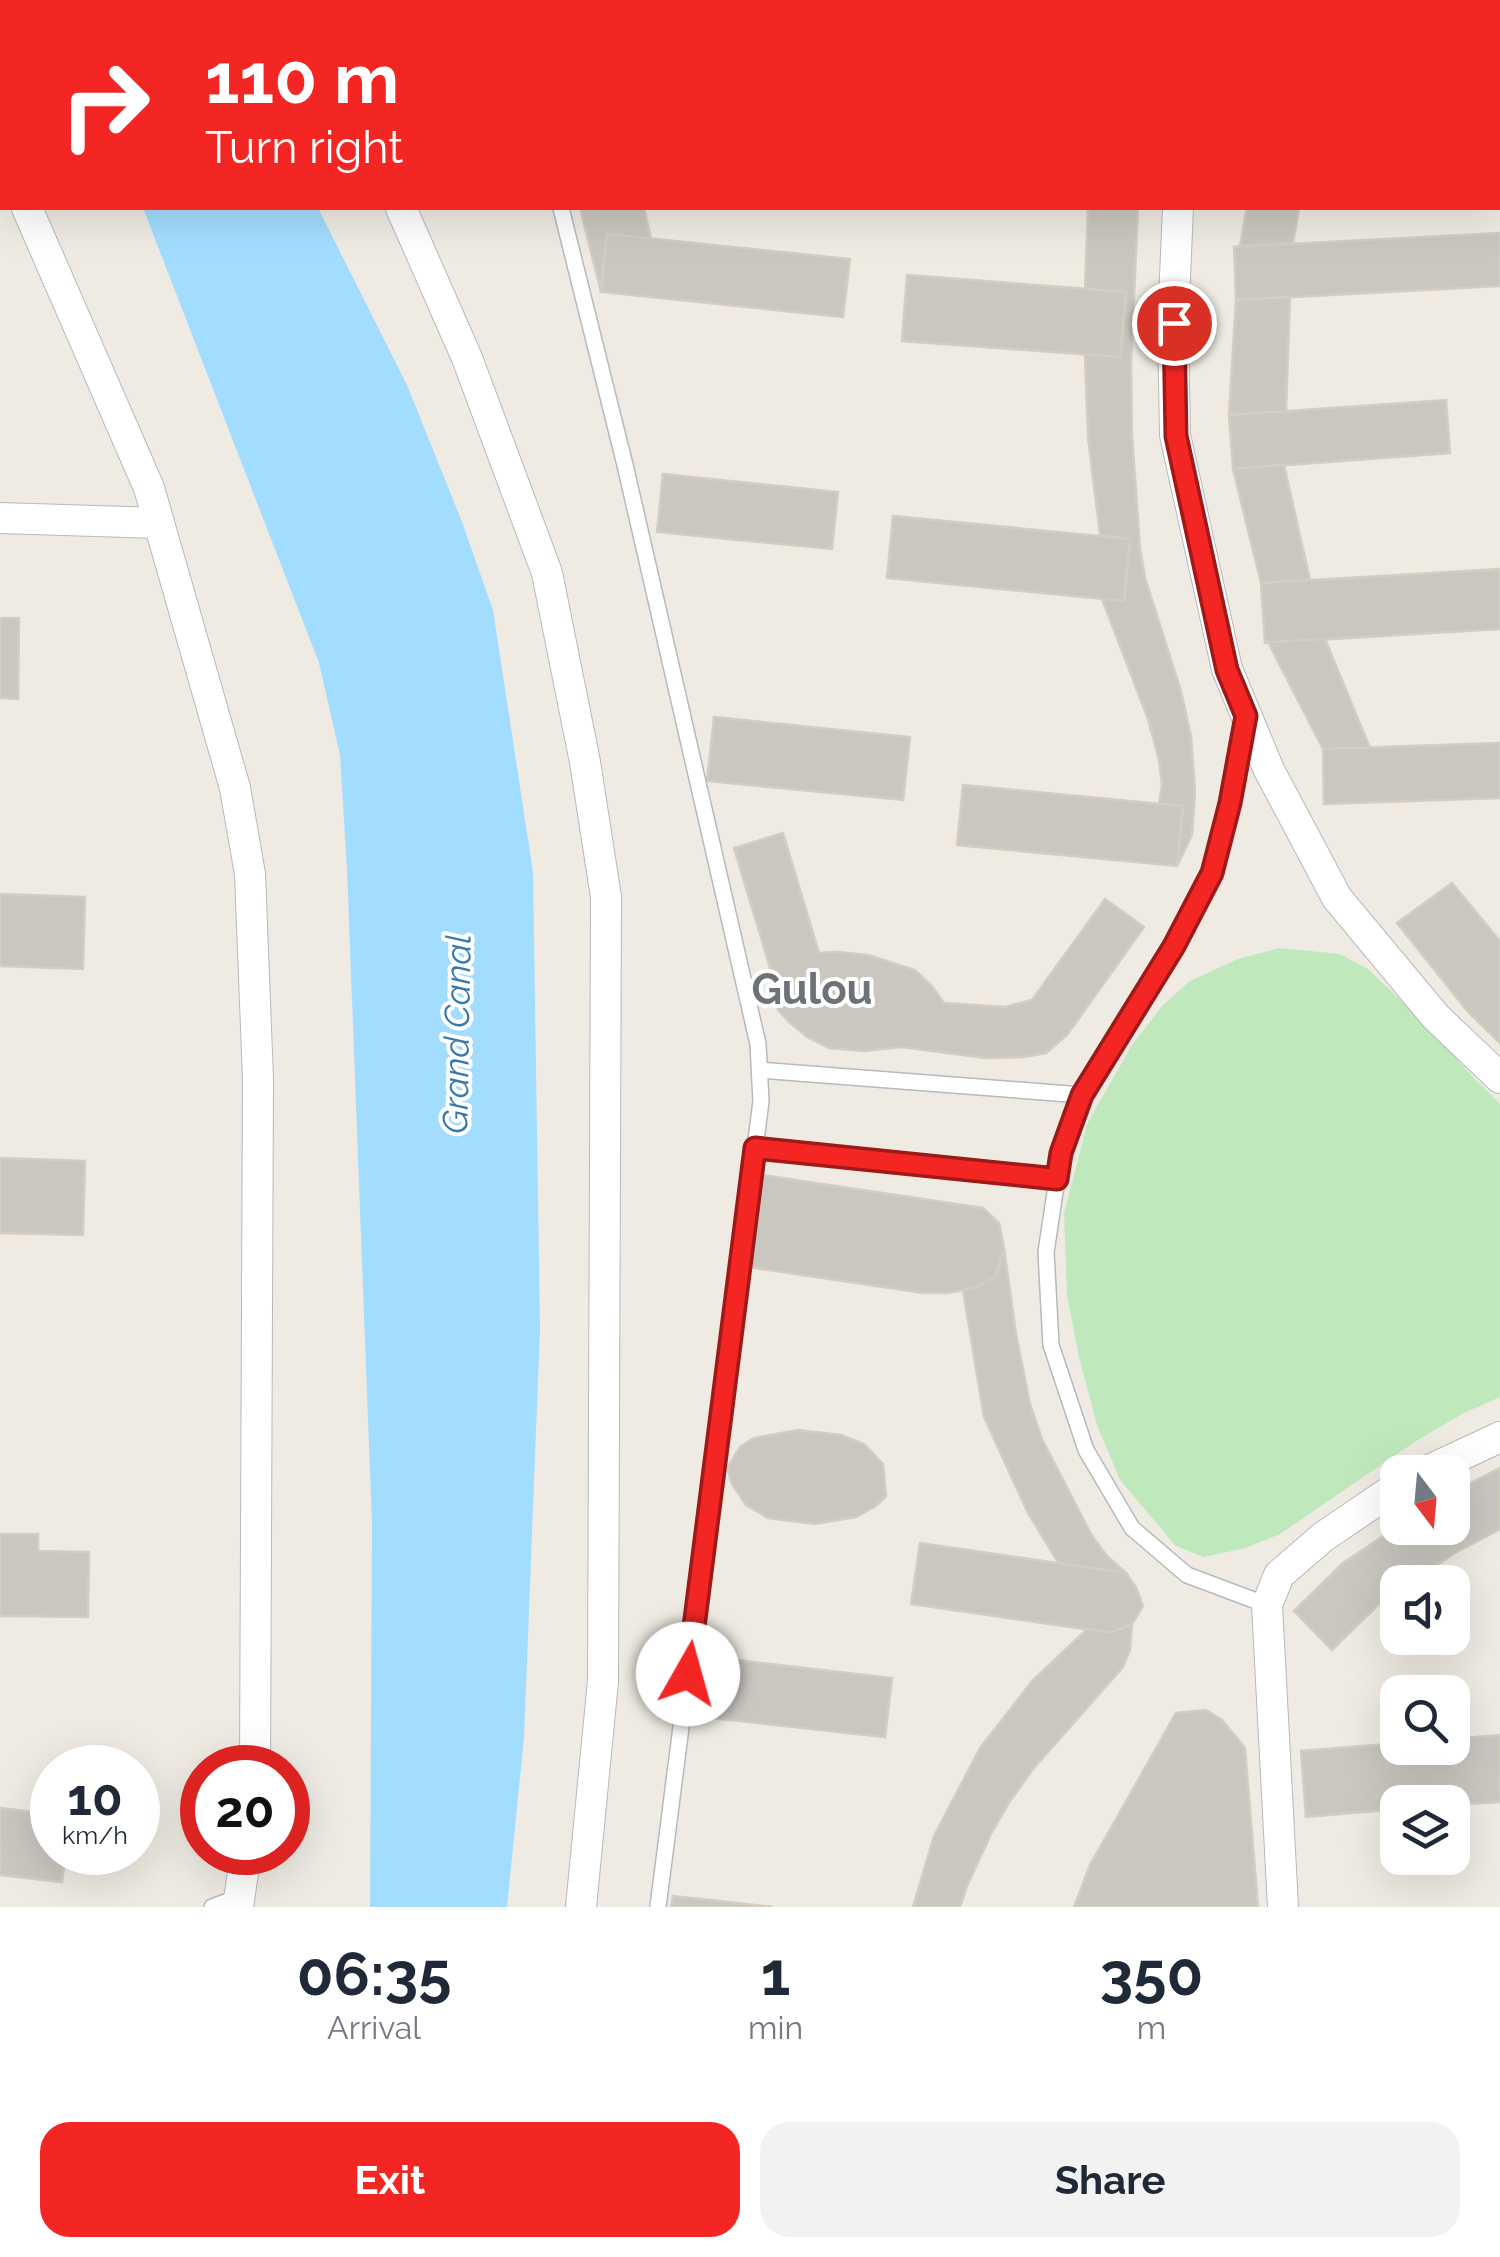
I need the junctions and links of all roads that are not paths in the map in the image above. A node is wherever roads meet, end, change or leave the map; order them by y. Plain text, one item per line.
1 (27, 210) edge
2 (402, 210) edge
3 (562, 210) edge
4 (1178, 210) edge
5 (0, 518) edge
6 (159, 523) junction
7 (1246, 716) junction
8 (760, 1070) junction
9 (1500, 1078) edge
10 (1082, 1095) junction
11 (755, 1148) junction
12 (1057, 1179) junction
13 (1500, 1437) edge
14 (1461, 1455) edge
15 (1380, 1498) edge
16 (1267, 1605) junction
17 (255, 1745) edge
18 (239, 1875) edge
19 (230, 1904) edge
20 (582, 1907) edge
21 (658, 1907) edge
22 (1283, 1907) edge

1 - 6 street
2 - 20 street
3 - 8 lane
4 - 7 street
5 - 6 street
6 - 17 street
7 - 9 street
7 - 10 lane
8 - 10 lane
8 - 11 lane
10 - 12 lane
11 - 12 lane
11 - 21 lane
12 - 16 lane
13 - 14 street
15 - 16 street
16 - 22 street
18 - 19 street

